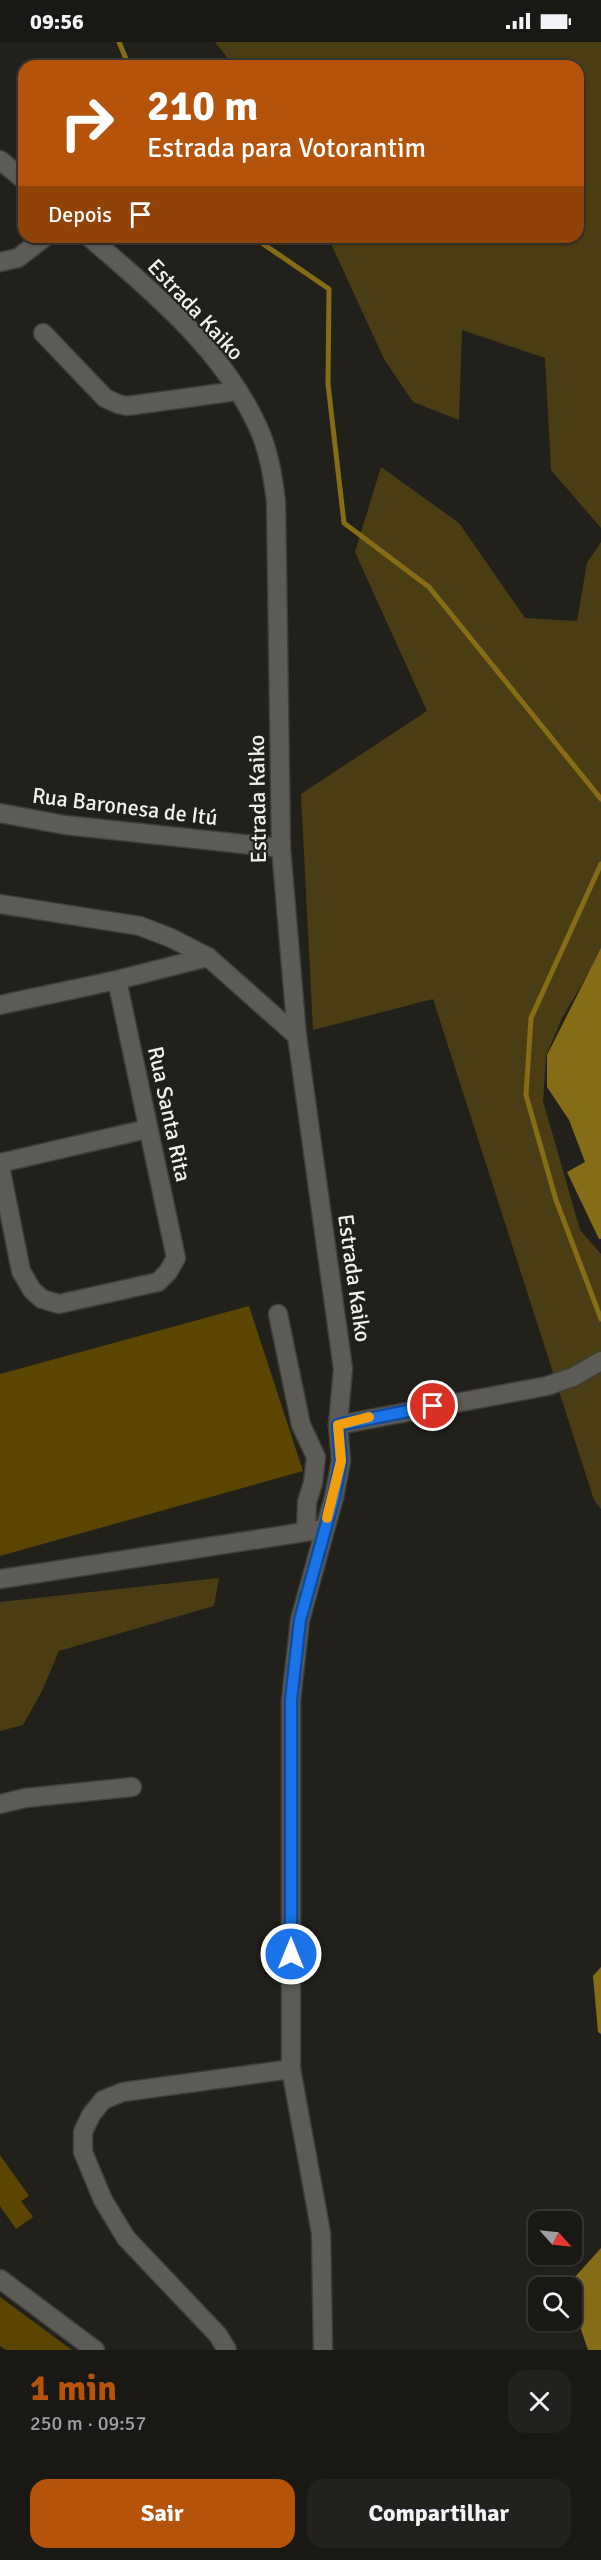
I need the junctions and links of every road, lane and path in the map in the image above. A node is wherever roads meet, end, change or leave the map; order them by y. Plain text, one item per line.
1 (0, 160) edge
2 (18, 175) edge
3 (37, 243) edge
4 (96, 243) edge
5 (0, 262) edge
6 (43, 333) dead end
7 (237, 390) junction
8 (0, 813) edge
9 (280, 848) junction
10 (0, 904) edge
11 (208, 957) junction
12 (117, 980) junction
13 (0, 1005) edge
14 (297, 1036) junction
15 (147, 1129) junction
16 (0, 1165) edge
17 (278, 1314) dead end
18 (601, 1361) edge
19 (338, 1425) junction
20 (315, 1530) junction
21 (0, 1579) edge
22 (132, 1786) dead end
23 (0, 1803) edge
24 (291, 2069) junction
25 (0, 2278) edge
26 (95, 2350) edge
27 (227, 2350) edge
28 (323, 2350) edge

1 - 2 street
3 - 5 street
4 - 7 street, Estrada Kaiko
6 - 7 street
7 - 9 street, Estrada Kaiko
8 - 9 street, Rua Baronesa de Itú
9 - 14 street, Estrada Kaiko
10 - 11 street
11 - 12 street
11 - 14 street
12 - 13 street
12 - 15 street, Rua Santa Rita
14 - 19 street, Estrada Kaiko
15 - 16 street
15 - 16 street, Rua Santa Rita
17 - 20 street
18 - 19 street
19 - 20 street, Estrada Kaiko
20 - 21 street
20 - 24 street
22 - 23 street
24 - 27 street
24 - 28 street
25 - 26 street

